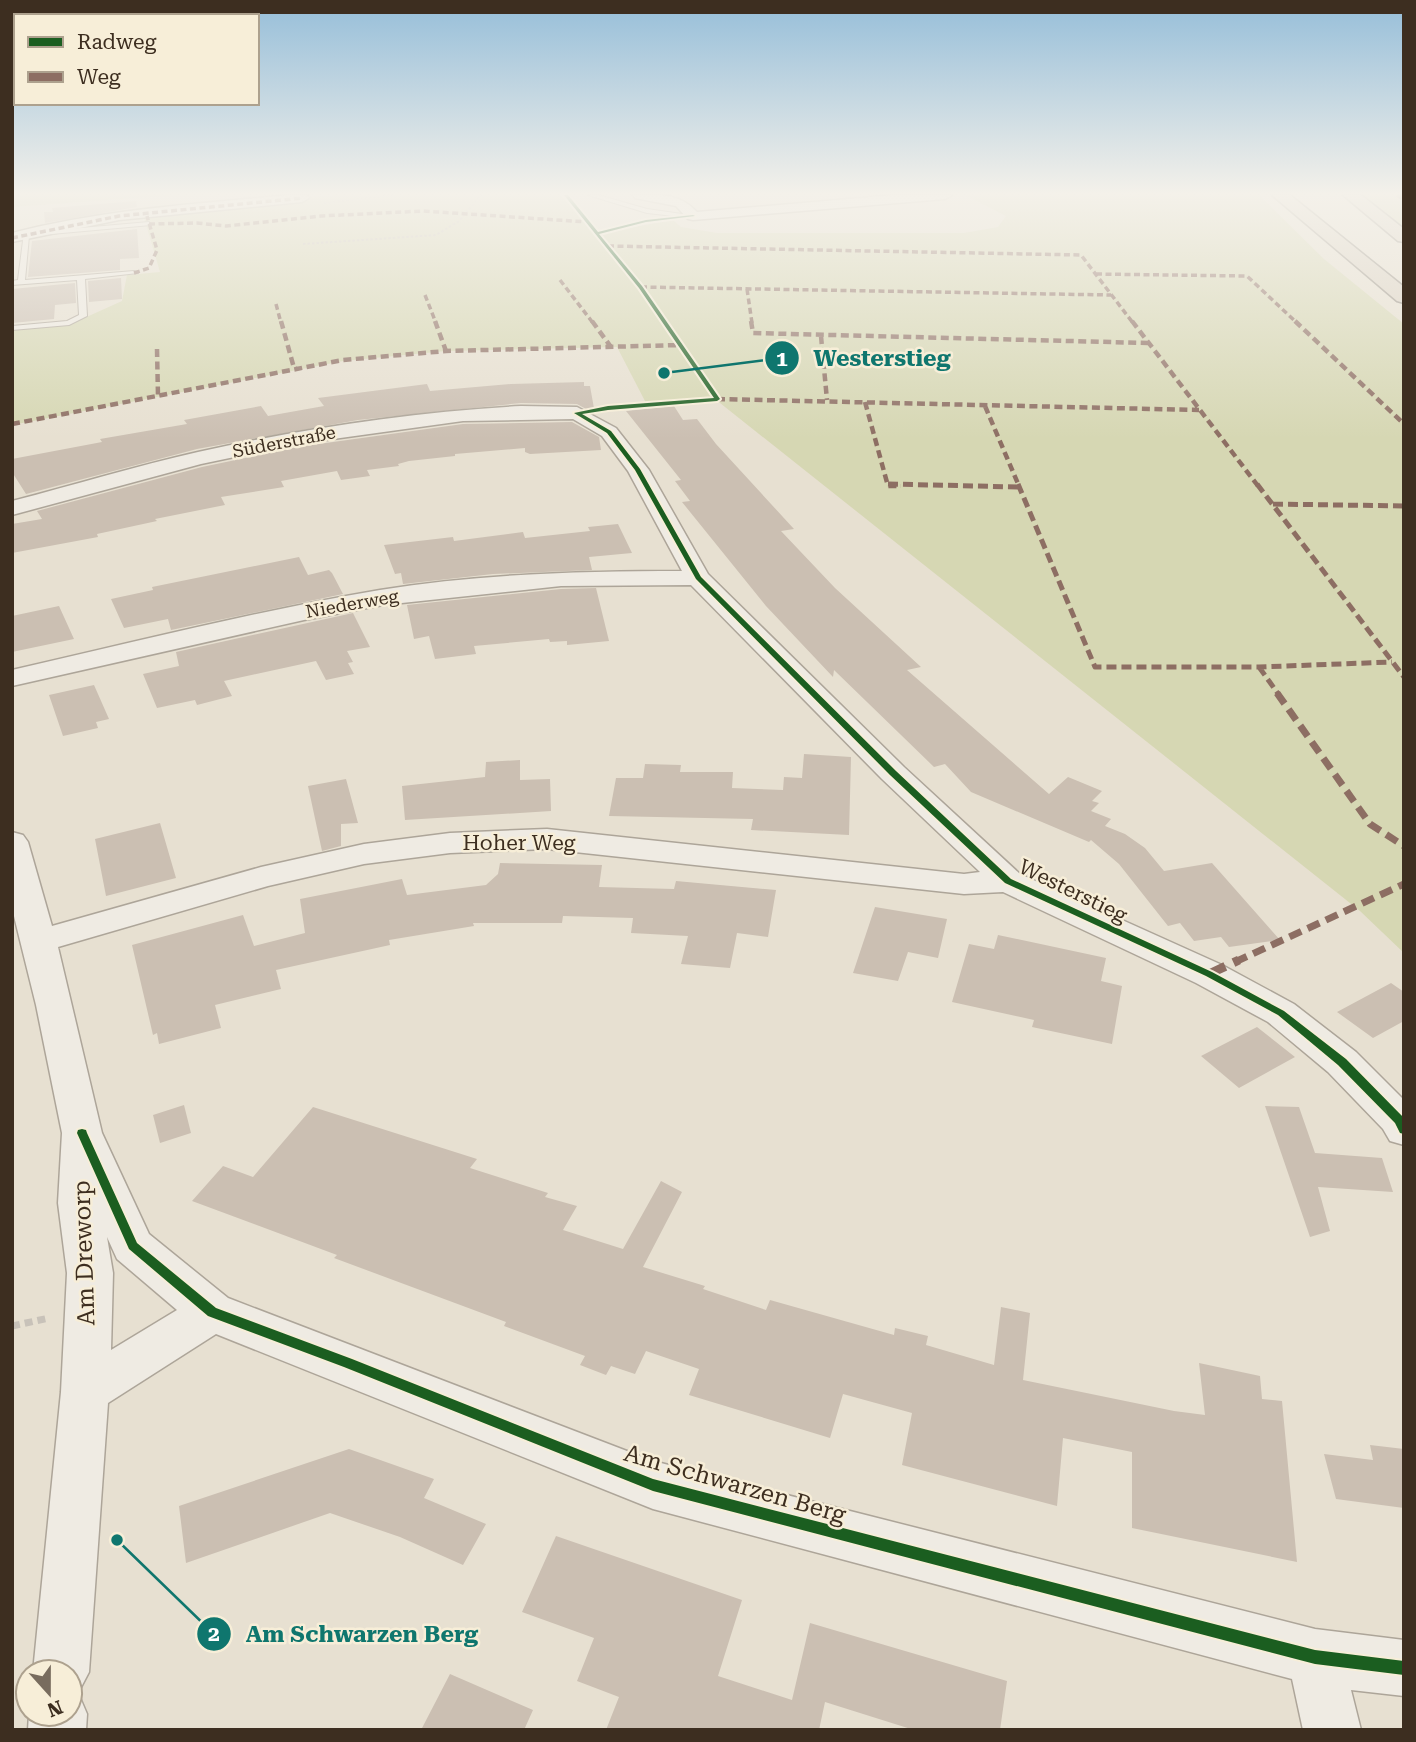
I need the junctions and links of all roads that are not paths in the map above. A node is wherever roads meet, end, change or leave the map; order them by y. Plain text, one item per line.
1 (98, 276) edge
2 (1379, 276) edge
3 (80, 278) junction
4 (17, 283) edge
5 (1404, 297) edge
6 (12, 328) edge
7 (562, 412) joint
8 (12, 508) edge
9 (698, 578) junction
10 (12, 678) edge
11 (12, 842) edge
12 (1008, 881) junction
13 (39, 941) junction
14 (1404, 1129) edge
15 (82, 1133) junction
16 (212, 1312) junction
17 (85, 1392) junction
18 (1315, 1657) junction
19 (62, 1658) edge
20 (1404, 1668) edge
21 (1332, 1730) edge

1 - 3 lane
2 - 5 highway
3 - 4 lane
3 - 6 lane
7 - 8 street, Süderstraße
7 - 9 street, Westerstieg
9 - 10 street, Niederweg
9 - 12 street, Westerstieg
11 - 13 street, Am Dreworp
12 - 13 street, Hoher Weg
12 - 14 street, Westerstieg
13 - 15 street, Am Dreworp
15 - 16 street, Am Schwarzen Berg
15 - 17 street, Am Dreworp
16 - 17 street
16 - 18 street, Am Schwarzen Berg
17 - 19 street, Am Dreworp
18 - 20 street, Am Schwarzen Berg
18 - 21 street

